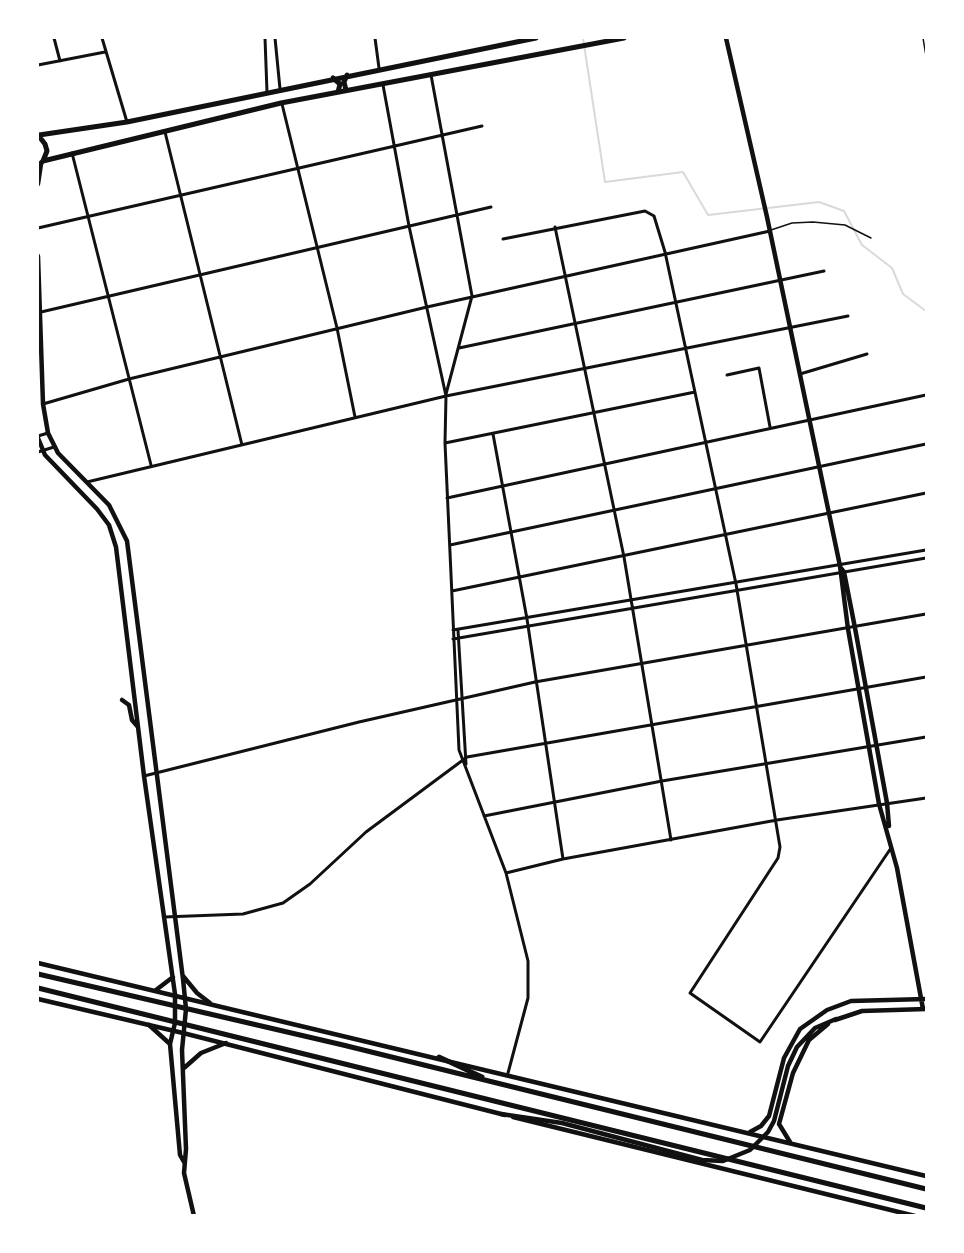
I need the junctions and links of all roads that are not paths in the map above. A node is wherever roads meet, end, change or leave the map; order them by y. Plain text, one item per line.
1 (54, 38) edge
2 (102, 38) edge
3 (265, 38) edge
4 (275, 38) edge
5 (375, 38) edge
6 (536, 38) edge
7 (624, 38) edge
8 (726, 38) edge
9 (924, 38) edge
10 (105, 51) junction
11 (927, 56) edge
12 (60, 61) junction
13 (38, 65) edge
14 (379, 68) junction
15 (430, 73) junction
16 (347, 75) junction
17 (333, 78) junction
18 (383, 83) junction
19 (280, 89) junction
20 (346, 90) junction
21 (267, 92) junction
22 (338, 92) junction
23 (281, 103) junction
24 (128, 122) junction
25 (482, 126) dead end
26 (165, 130) junction
27 (440, 134) junction
28 (38, 135) edge
29 (394, 144) junction
30 (72, 152) junction
31 (41, 164) edge
32 (296, 167) junction
33 (38, 184) edge
34 (181, 194) junction
35 (491, 207) dead end
36 (456, 215) junction
37 (88, 217) junction
38 (409, 226) junction
39 (555, 227) junction
40 (38, 228) edge
41 (770, 231) junction
42 (871, 238) dead end
43 (503, 239) dead end
44 (315, 248) junction
45 (665, 252) junction
46 (38, 256) edge
47 (824, 271) dead end
48 (200, 275) junction
49 (564, 277) junction
50 (781, 281) junction
51 (472, 296) junction
52 (109, 297) junction
53 (676, 302) junction
54 (427, 307) junction
55 (41, 312) junction
56 (848, 316) dead end
57 (573, 323) junction
58 (790, 326) junction
59 (337, 328) junction
60 (459, 348) junction
61 (40, 349) edge
62 (685, 349) junction
63 (867, 354) dead end
64 (222, 356) junction
65 (583, 370) junction
66 (800, 374) junction
67 (727, 375) dead end
68 (129, 379) junction
69 (695, 392) junction
70 (927, 395) edge
71 (446, 396) junction
72 (43, 404) junction
73 (592, 413) junction
74 (356, 417) junction
75 (809, 419) junction
76 (770, 428) junction
77 (48, 433) junction
78 (493, 434) junction
79 (38, 437) edge
80 (705, 442) junction
81 (445, 443) junction
82 (927, 444) edge
83 (242, 445) junction
84 (54, 447) junction
85 (40, 451) edge
86 (603, 462) junction
87 (151, 465) junction
88 (819, 466) junction
89 (87, 482) junction
90 (501, 486) junction
91 (714, 488) junction
92 (927, 493) edge
93 (447, 498) junction
94 (613, 510) junction
95 (829, 515) junction
96 (511, 532) junction
97 (725, 534) junction
98 (450, 545) junction
99 (927, 550) edge
100 (624, 557) junction
101 (927, 558) edge
102 (840, 566) junction
103 (842, 573) junction
104 (520, 579) junction
105 (736, 584) junction
106 (737, 590) junction
107 (453, 591) junction
108 (631, 601) junction
109 (632, 608) junction
110 (927, 614) edge
111 (526, 619) junction
112 (455, 623) junction
113 (527, 627) junction
114 (855, 628) junction
115 (848, 629) junction
116 (453, 630) junction
117 (458, 630) junction
118 (453, 639) junction
119 (459, 639) junction
120 (745, 648) junction
121 (643, 665) junction
122 (927, 677) edge
123 (535, 682) junction
124 (865, 686) junction
125 (858, 687) junction
126 (462, 698) junction
127 (122, 700) dead end
128 (455, 700) junction
129 (757, 707) junction
130 (652, 725) junction
131 (138, 728) junction
132 (927, 737) edge
133 (546, 742) junction
134 (877, 746) junction
135 (869, 747) junction
136 (467, 757) junction
137 (462, 759) junction
138 (766, 764) junction
139 (466, 765) junction
140 (155, 775) junction
141 (144, 776) junction
142 (662, 781) junction
143 (927, 798) edge
144 (555, 801) junction
145 (887, 802) junction
146 (879, 804) junction
147 (484, 816) junction
148 (777, 820) junction
149 (890, 835) junction
150 (671, 840) junction
151 (892, 847) junction
152 (563, 859) junction
153 (506, 873) junction
154 (175, 916) junction
155 (165, 917) junction
156 (38, 963) edge
157 (38, 974) edge
158 (182, 975) junction
159 (173, 977) junction
160 (38, 988) edge
161 (156, 990) junction
162 (175, 994) junction
163 (184, 997) junction
164 (38, 999) edge
165 (924, 999) edge
166 (210, 1003) junction
167 (925, 1009) edge
168 (836, 1018) junction
169 (149, 1025) junction
170 (174, 1031) junction
171 (183, 1033) junction
172 (226, 1043) junction
173 (170, 1044) junction
174 (439, 1057) junction
175 (184, 1068) junction
176 (508, 1073) junction
177 (495, 1083) junction
178 (501, 1114) junction
179 (750, 1132) junction
180 (790, 1142) junction
181 (184, 1162) junction
182 (927, 1176) edge
183 (927, 1189) edge
184 (927, 1208) edge
185 (194, 1215) edge
186 (915, 1215) edge

1 - 12 street
2 - 10 street
3 - 21 street
4 - 19 street
5 - 14 street
6 - 14 main road
7 - 15 main road
8 - 41 main road
9 - 11 lane
10 - 12 street
10 - 24 street
12 - 13 street
14 - 16 main road
15 - 18 main road
15 - 27 street
16 - 17 main road
16 - 20 main road
17 - 19 main road
17 - 22 main road
18 - 20 main road
18 - 29 street
19 - 21 main road
20 - 22 main road
21 - 24 main road
22 - 23 main road
23 - 26 main road
23 - 32 street
24 - 28 main road
25 - 27 street
26 - 30 main road
26 - 34 street
27 - 29 street
27 - 36 street
28 - 31 main road
29 - 32 street
29 - 38 street
30 - 31 main road
30 - 37 street
31 - 33 main road
32 - 34 street
32 - 44 street
34 - 37 street
34 - 48 street
35 - 36 street
36 - 38 street
36 - 51 street
37 - 40 street
37 - 52 street
38 - 44 street
38 - 54 street
39 - 43 street
39 - 45 street
39 - 49 street
41 - 42 lane
41 - 45 street
41 - 50 main road
44 - 48 street
44 - 59 street
45 - 49 street
45 - 53 street
46 - 55 main road
47 - 50 street
48 - 52 street
48 - 64 street
49 - 51 street
49 - 57 street
50 - 53 street
50 - 58 main road
51 - 54 street
51 - 60 street
52 - 55 street
52 - 68 street
53 - 57 street
53 - 62 street
54 - 59 street
54 - 71 street
55 - 61 main road
56 - 58 street
57 - 60 street
57 - 65 street
58 - 62 street
58 - 66 main road
59 - 64 street
59 - 74 street
60 - 71 street
61 - 72 main road
62 - 65 street
62 - 69 street
63 - 66 street
64 - 68 street
64 - 83 street
65 - 71 street
65 - 73 street
66 - 75 main road
67 - 76 street
68 - 72 street
68 - 87 street
69 - 73 street
69 - 80 street
70 - 75 street
71 - 74 street
71 - 81 street
72 - 77 main road
73 - 78 street
73 - 86 street
74 - 83 street
75 - 76 street
75 - 88 main road
76 - 80 street
77 - 79 street
77 - 84 main road
78 - 81 street
78 - 90 street
79 - 85 main road
80 - 86 street
80 - 91 street
81 - 93 street
82 - 88 street
83 - 87 street
84 - 85 street
84 - 89 main road
85 - 131 main road
86 - 90 street
86 - 94 street
87 - 89 street
88 - 91 street
88 - 95 main road
89 - 140 main road
90 - 93 street
90 - 96 street
91 - 94 street
91 - 97 street
92 - 95 street
93 - 98 street
94 - 96 street
94 - 100 street
95 - 97 street
95 - 102 main road
96 - 98 street
96 - 104 street
97 - 100 street
97 - 105 street
98 - 107 street
99 - 102 street
100 - 104 street
100 - 108 street
101 - 103 street
102 - 103 main road
102 - 105 street
103 - 106 street
103 - 114 main road
103 - 115 main road
104 - 107 street
104 - 111 street
105 - 106 street
105 - 108 street
106 - 109 street
106 - 120 street
107 - 112 street
108 - 109 street
108 - 111 street
109 - 113 street
109 - 121 street
110 - 114 street
111 - 113 street
111 - 117 street
112 - 116 street
112 - 117 street
113 - 119 street
113 - 123 street
114 - 115 street
114 - 124 main road
115 - 120 street
115 - 125 main road
116 - 117 street
116 - 118 street
117 - 119 street
118 - 119 street
118 - 128 street
119 - 126 street
120 - 121 street
120 - 129 street
121 - 123 street
121 - 130 street
122 - 124 street
123 - 126 street
123 - 133 street
124 - 125 street
124 - 134 main road
125 - 129 street
125 - 135 main road
126 - 128 street
126 - 136 street
127 - 131 main road
128 - 137 street
128 - 140 street
129 - 130 street
129 - 138 street
130 - 133 street
130 - 142 street
131 - 141 main road
132 - 134 street
133 - 136 street
133 - 144 street
134 - 135 street
134 - 145 main road
135 - 138 street
135 - 146 main road
136 - 137 street
136 - 139 street
137 - 139 street
137 - 154 street
138 - 142 street
138 - 148 street
139 - 147 street
140 - 141 street
140 - 154 main road
141 - 155 main road
142 - 144 street
142 - 150 street
143 - 145 street
144 - 147 street
144 - 152 street
145 - 146 street
145 - 149 main road
146 - 148 street
146 - 149 main road
147 - 153 street
148 - 150 street
148 - 151 street
149 - 151 main road
150 - 152 street
151 - 165 main road
152 - 153 street
153 - 176 street
154 - 155 street
154 - 158 main road
155 - 159 main road
156 - 161 main road
157 - 177 main road
158 - 163 main road
158 - 166 main road
159 - 161 main road
159 - 162 main road
160 - 184 main road
161 - 162 main road
162 - 163 main road
162 - 170 main road
163 - 166 main road
163 - 171 main road
164 - 169 main road
165 - 167 main road
165 - 179 main road
166 - 174 main road
167 - 168 main road
168 - 178 main road
168 - 180 main road
169 - 170 main road
169 - 173 main road
170 - 171 main road
170 - 173 main road
171 - 172 main road
171 - 175 main road
172 - 175 main road
172 - 178 main road
173 - 181 main road
174 - 176 main road
174 - 177 main road
175 - 181 main road
176 - 179 main road
177 - 183 main road
178 - 186 main road
179 - 180 main road
180 - 182 main road
181 - 185 main road

